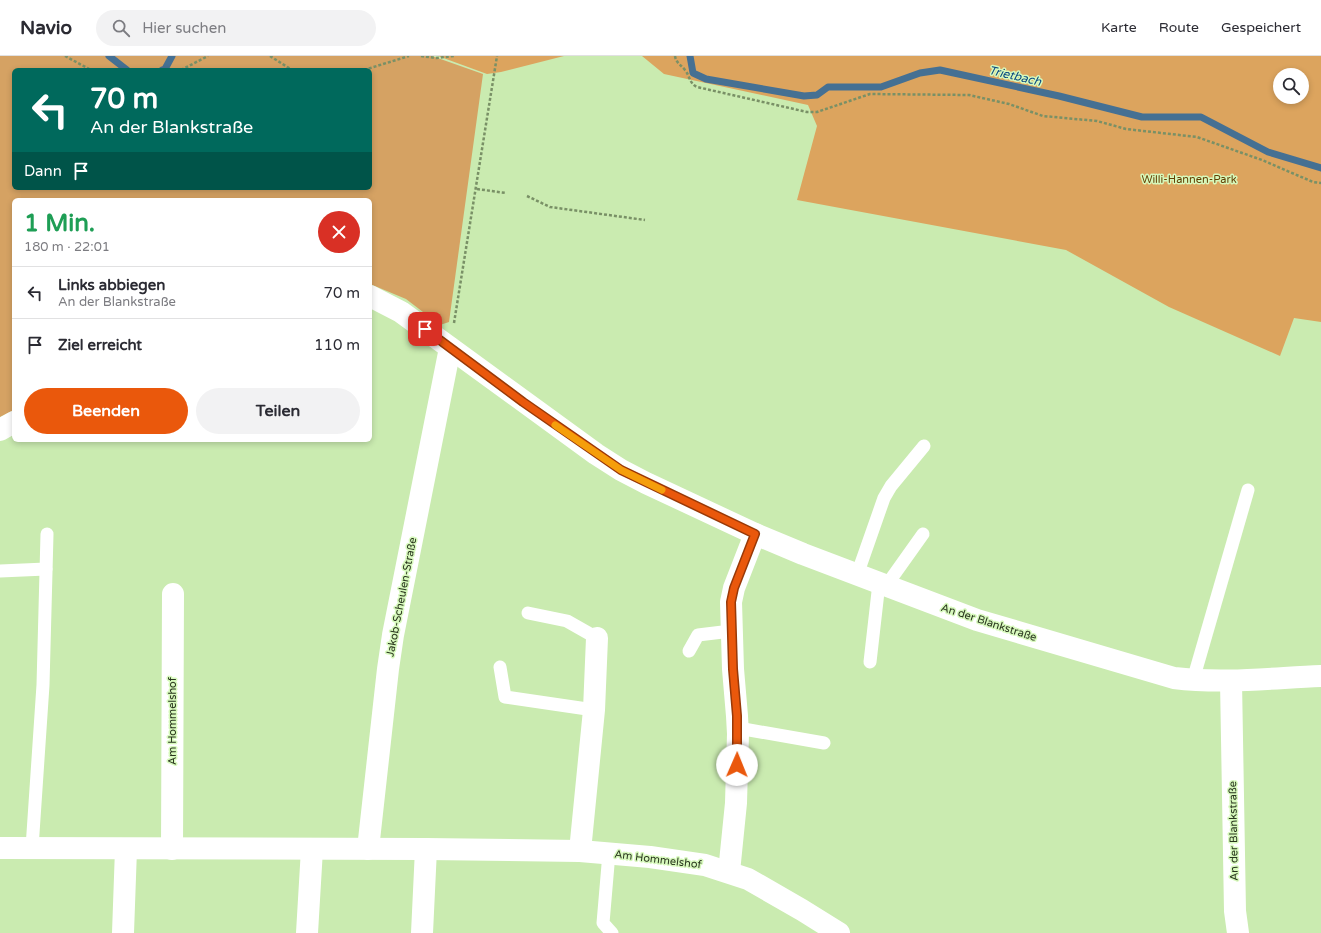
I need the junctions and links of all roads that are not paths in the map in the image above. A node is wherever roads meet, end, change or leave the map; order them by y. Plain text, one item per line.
1 (372, 297) edge
2 (450, 348) junction
3 (12, 423) edge
4 (0, 430) edge
5 (924, 446) dead end
6 (1248, 490) dead end
7 (46, 534) dead end
8 (755, 534) junction
9 (923, 534) dead end
10 (46, 569) junction
11 (0, 571) edge
12 (857, 575) junction
13 (882, 585) junction
14 (173, 594) dead end
15 (528, 613) dead end
16 (732, 631) junction
17 (597, 638) joint
18 (689, 651) dead end
19 (870, 662) dead end
20 (500, 667) dead end
21 (1321, 676) edge
22 (1193, 680) junction
23 (1231, 681) junction
24 (594, 710) junction
25 (738, 728) junction
26 (824, 743) dead end
27 (0, 848) edge
28 (32, 848) junction
29 (126, 848) junction
30 (172, 849) junction
31 (312, 849) junction
32 (368, 849) junction
33 (426, 849) junction
34 (580, 851) junction
35 (609, 853) junction
36 (729, 872) junction
37 (122, 933) edge
38 (307, 933) edge
39 (422, 933) edge
40 (612, 933) edge
41 (839, 933) edge
42 (1238, 933) edge

1 - 2 street, An der Blankstraße
2 - 8 street, An der Blankstraße
2 - 32 street, Jakob-Scheulen-Straße
3 - 4 street
5 - 12 lane
6 - 22 lane
7 - 10 lane
8 - 12 street, An der Blankstraße
8 - 16 street
9 - 13 lane
10 - 11 lane
10 - 28 lane
12 - 13 street, An der Blankstraße
13 - 19 lane
13 - 22 street, An der Blankstraße
14 - 30 street, Am Hommelshof
15 - 17 lane
16 - 18 lane
16 - 25 street
17 - 24 street
20 - 24 lane
21 - 23 street, An der Blankstraße
22 - 23 street, An der Blankstraße
23 - 42 street, An der Blankstraße
24 - 34 street
25 - 26 lane
25 - 36 street
27 - 28 street, Am Hommelshof
28 - 29 street, Am Hommelshof
29 - 30 street, Am Hommelshof
29 - 37 street
30 - 31 street, Am Hommelshof
31 - 32 street, Am Hommelshof
31 - 38 street
32 - 33 street, Am Hommelshof
33 - 34 street, Am Hommelshof
33 - 39 street
34 - 35 street, Am Hommelshof
35 - 36 street, Am Hommelshof
35 - 40 lane
36 - 41 street, Am Hommelshof

